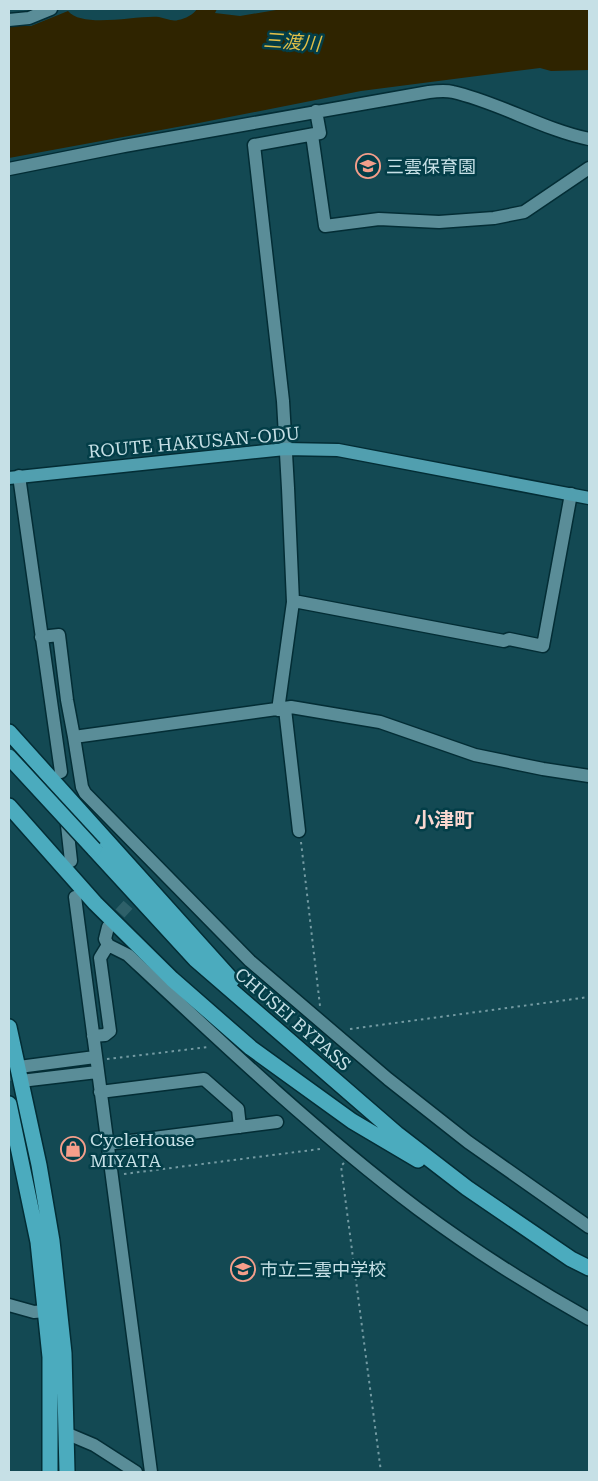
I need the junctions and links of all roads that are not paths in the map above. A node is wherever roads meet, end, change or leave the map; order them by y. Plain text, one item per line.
1 (52, 9) edge
2 (9, 20) edge
3 (316, 112) junction
4 (312, 135) junction
5 (589, 139) edge
6 (589, 168) edge
7 (9, 169) edge
8 (285, 449) junction
9 (14, 477) edge
10 (571, 494) junction
11 (589, 498) edge
12 (293, 602) junction
13 (41, 637) junction
14 (281, 709) junction
15 (9, 732) edge
16 (74, 737) junction
17 (9, 757) edge
18 (61, 772) dead end
19 (589, 776) edge
20 (10, 808) edge
21 (66, 812) dead end
22 (299, 831) road end
23 (71, 861) dead end
24 (158, 869) junction
25 (149, 880) tunnel mouth
26 (75, 897) dead end
27 (108, 926) tunnel mouth
28 (108, 944) junction
29 (9, 1027) edge
30 (275, 1029) junction
31 (93, 1036) junction
32 (96, 1064) junction
33 (56, 1069) tunnel mouth
34 (20, 1074) junction
35 (100, 1092) junction
36 (9, 1104) edge
37 (277, 1122) dead end
38 (240, 1127) junction
39 (107, 1144) junction
40 (467, 1188) junction
41 (589, 1227) edge
42 (589, 1268) edge
43 (9, 1305) edge
44 (45, 1311) junction
45 (589, 1319) edge
46 (68, 1434) junction
47 (50, 1472) edge
48 (68, 1472) edge
49 (136, 1472) edge
50 (151, 1472) edge

1 - 2 street
3 - 4 street
3 - 5 street
3 - 7 street
4 - 6 street
4 - 8 street
8 - 9 main road, ROUTE HAKUSAN-ODU
8 - 10 main road, ROUTE HAKUSAN-ODU
8 - 12 street
9 - 13 street
10 - 11 main road, ROUTE HAKUSAN-ODU
10 - 12 street
12 - 14 street
13 - 16 street
13 - 18 street
14 - 16 street
14 - 19 street
14 - 22 street
15 - 30 highway
16 - 24 street
17 - 30 highway, CHUSEI BYPASS, bridge
20 - 40 highway
21 - 23 street
24 - 25 street
24 - 41 street
26 - 31 street
27 - 28 street
28 - 31 street
28 - 45 street
29 - 34 highway
30 - 40 highway, CHUSEI BYPASS
31 - 32 street
32 - 33 street
32 - 34 street
32 - 35 street
34 - 46 highway
35 - 38 street
35 - 39 street
36 - 44 highway
37 - 38 street
38 - 39 street
39 - 50 street
40 - 42 highway, CHUSEI BYPASS
43 - 44 street
44 - 47 highway
46 - 48 highway
46 - 49 street

